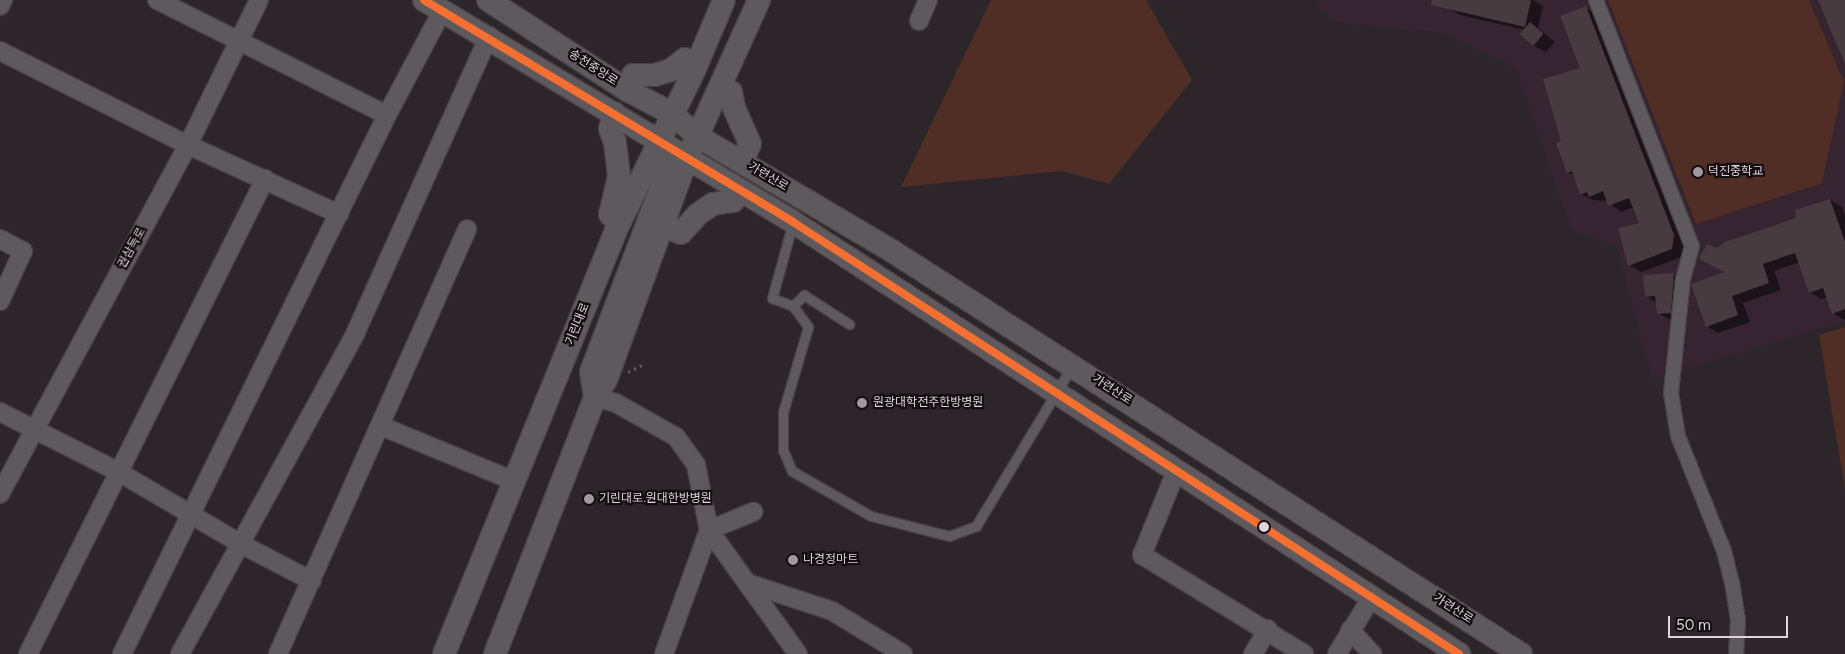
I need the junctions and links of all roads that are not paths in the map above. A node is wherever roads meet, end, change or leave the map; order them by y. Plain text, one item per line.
1 (3, 0) edge
2 (157, 0) edge
3 (259, 0) edge
4 (488, 0) edge
5 (724, 0) edge
6 (759, 0) edge
7 (928, 0) edge
8 (1596, 0) edge
9 (433, 5) edge
10 (0, 6) edge
11 (919, 21) dead end
12 (489, 36) junction
13 (238, 43) junction
14 (511, 50) junction
15 (0, 51) edge
16 (697, 64) junction
17 (721, 87) junction
18 (627, 90) junction
19 (614, 113) junction
20 (386, 116) junction
21 (676, 138) junction
22 (188, 145) junction
23 (742, 162) junction
24 (265, 180) junction
25 (741, 191) junction
26 (339, 214) junction
27 (793, 222) junction
28 (619, 224) junction
29 (665, 226) junction
30 (467, 229) dead end
31 (0, 239) edge
32 (0, 301) edge
33 (793, 306) junction
34 (849, 324) dead end
35 (1073, 365) junction
36 (1058, 392) junction
37 (595, 397) junction
38 (0, 412) edge
39 (380, 426) junction
40 (34, 427) junction
41 (1177, 469) junction
42 (117, 471) junction
43 (514, 481) junction
44 (0, 494) edge
45 (753, 512) dead end
46 (192, 516) junction
47 (709, 530) junction
48 (239, 543) junction
49 (312, 581) junction
50 (747, 583) junction
51 (1372, 598) junction
52 (1268, 629) junction
53 (1350, 630) junction
54 (28, 654) edge
55 (122, 654) edge
56 (180, 654) edge
57 (278, 654) edge
58 (444, 654) edge
59 (495, 654) edge
60 (664, 654) edge
61 (798, 654) edge
62 (902, 654) edge
63 (1253, 654) edge
64 (1304, 654) edge
65 (1337, 654) edge
66 (1372, 654) edge
67 (1459, 654) edge
68 (1521, 654) edge
69 (1736, 654) edge

1 - 10 street
2 - 13 street
3 - 13 street, 권삼득로
4 - 18 street, 송천중앙로
5 - 16 street, 기린대로
6 - 17 street, 기린대로
7 - 11 street
8 - 69 street
9 - 12 street
9 - 20 street
12 - 14 street
12 - 48 street
13 - 20 street
13 - 22 street, 권삼득로
14 - 19 street
14 - 21 street
15 - 22 street
16 - 18 street
16 - 21 street, 기린대로
17 - 21 street, 기린대로
17 - 23 street
18 - 21 street, 송천중앙로
19 - 21 street
19 - 28 street
20 - 26 street
21 - 23 street, 가련산로
21 - 25 street, 가련산로
21 - 28 street, 기린대로
21 - 29 street, 기린대로
21 - 37 street
22 - 24 street
22 - 40 street, 권삼득로
23 - 35 street, 가련산로
24 - 26 street
24 - 42 street
25 - 27 street, 가련산로
25 - 29 street
26 - 46 street
27 - 33 lane
27 - 36 street, 가련산로
28 - 43 street, 기린대로
29 - 37 street, 기린대로
30 - 39 street
31 - 32 street
33 - 34 lane
33 - 36 lane
35 - 36 lane
35 - 68 street, 가련산로
36 - 41 street, 가련산로
37 - 47 street
37 - 59 street, 기린대로
38 - 40 street
39 - 43 street
39 - 49 street
40 - 42 street
40 - 44 street, 권삼득로
41 - 51 street, 가련산로
41 - 52 street
42 - 46 street
42 - 54 street
43 - 58 street, 기린대로
45 - 47 street
46 - 48 street
46 - 55 street
47 - 50 street
47 - 60 street
48 - 49 street
48 - 56 street
49 - 57 street
50 - 61 street
50 - 62 street
51 - 53 street
51 - 67 street, 가련산로
52 - 63 street
52 - 64 street
53 - 65 street
53 - 66 street

